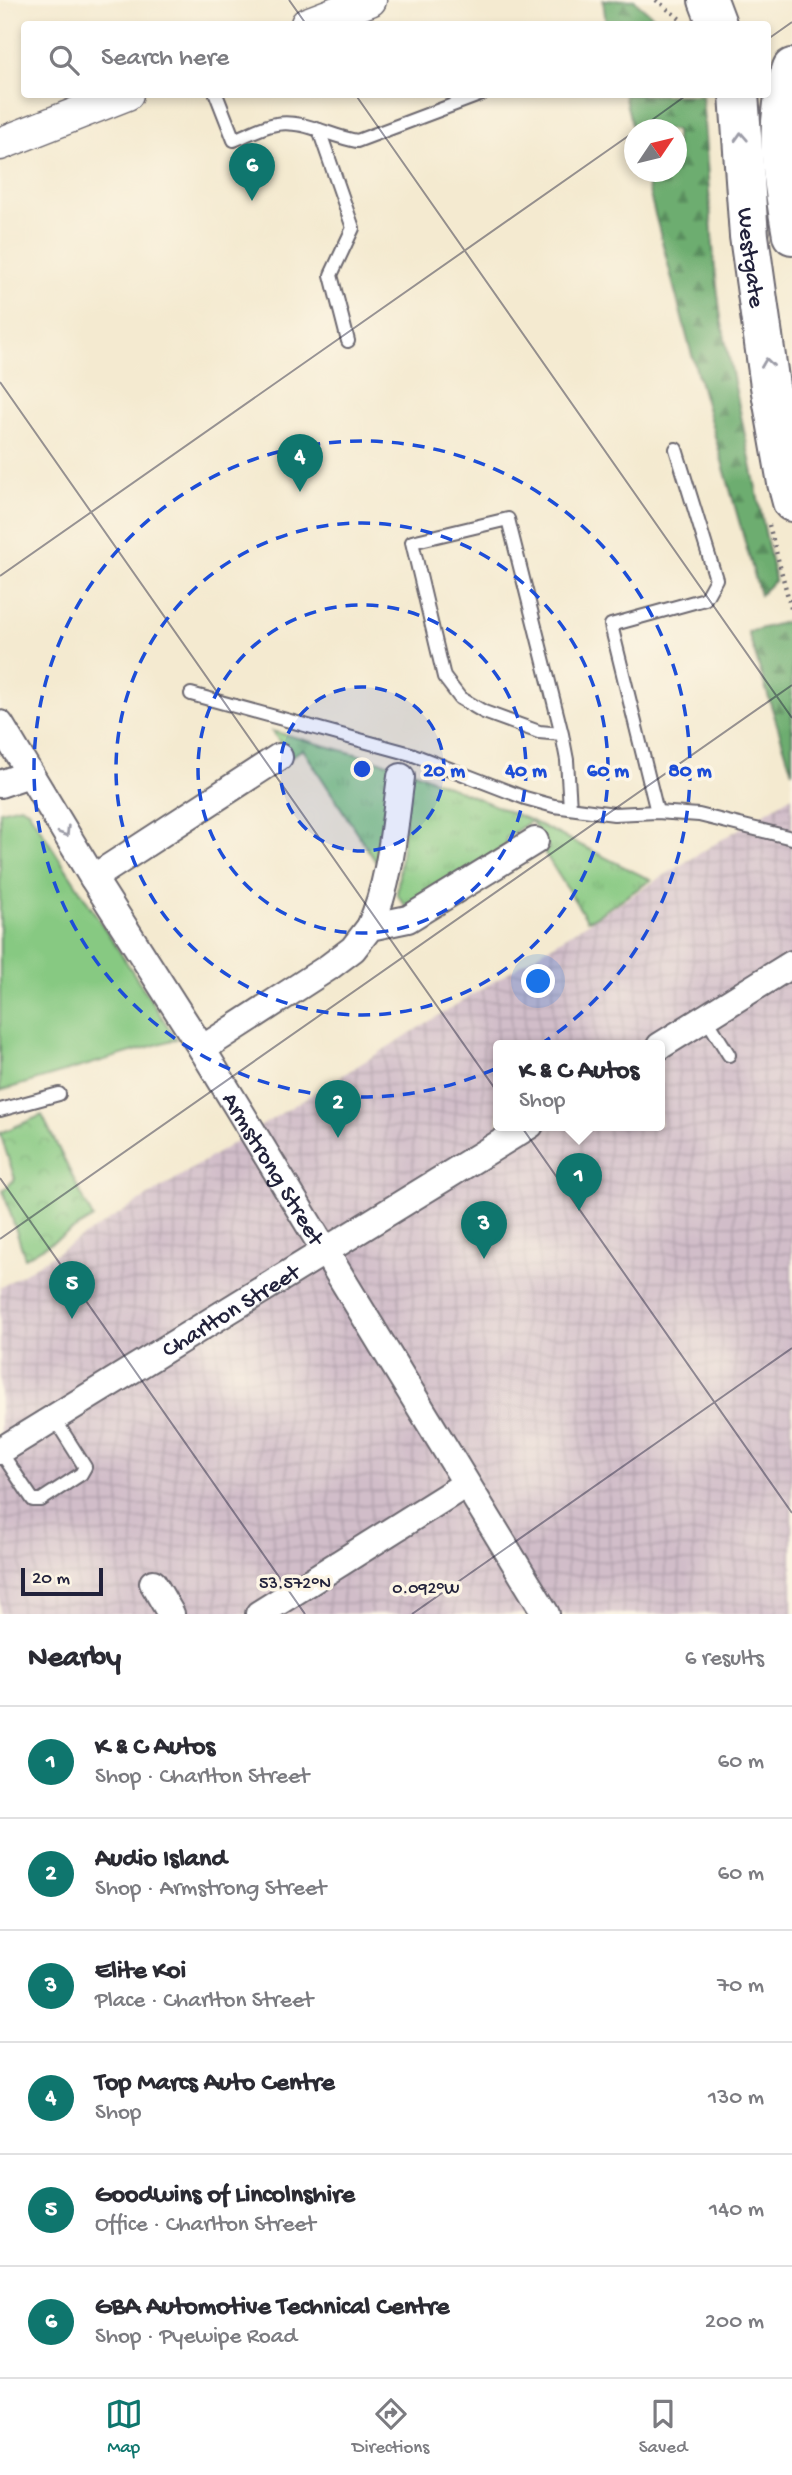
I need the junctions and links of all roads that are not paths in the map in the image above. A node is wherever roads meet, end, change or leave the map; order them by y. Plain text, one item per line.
1 (370, 0) edge
2 (708, 0) edge
3 (315, 21) edge
4 (717, 21) edge
5 (792, 68) edge
6 (117, 98) edge
7 (218, 98) edge
8 (471, 98) edge
9 (739, 98) edge
10 (319, 130) junction
11 (0, 144) edge
12 (792, 235) edge
13 (348, 341) dead end
14 (676, 449) dead end
15 (792, 502) edge
16 (191, 694) dead end
17 (0, 724) edge
18 (562, 734) junction
19 (279, 757) dead end
20 (29, 774) junction
21 (401, 777) dead end
22 (0, 784) edge
23 (570, 808) junction
24 (657, 812) junction
25 (792, 838) edge
26 (535, 841) dead end
27 (93, 878) junction
28 (370, 927) junction
29 (792, 964) edge
30 (706, 1018) junction
31 (665, 1043) edge
32 (202, 1049) junction
33 (729, 1055) dead end
34 (59, 1094) dead end
35 (0, 1111) edge
36 (520, 1131) edge
37 (325, 1250) junction
38 (54, 1418) junction
39 (0, 1451) edge
40 (466, 1484) junction
41 (152, 1583) dead end
42 (171, 1614) edge
43 (259, 1614) edge
44 (546, 1614) edge

1 - 3 street
2 - 4 highway
5 - 12 highway, Westgate
6 - 11 street
7 - 10 lane
8 - 10 lane
15 -> 9 highway, Westgate
10 - 13 lane
14 - 24 lane
16 - 23 lane
17 - 20 street, Armstrong Street
18 - 18 lane
18 - 23 lane
19 - 27 street
20 - 22 street
20 -> 27 street, Armstrong Street
21 - 28 street
23 - 24 lane
24 - 25 lane
26 - 28 street
27 - 32 street, Armstrong Street
28 - 32 street
29 - 30 street
30 - 31 street
30 - 33 lane
32 - 37 street, Armstrong Street
34 - 35 lane
36 - 37 street, Charlton Street
37 - 38 street, Charlton Street
37 - 40 street, Armstrong Street
38 - 39 street, Charlton Street
38 - 39 lane
40 - 43 street
40 - 44 street, Armstrong Street
41 - 42 street

